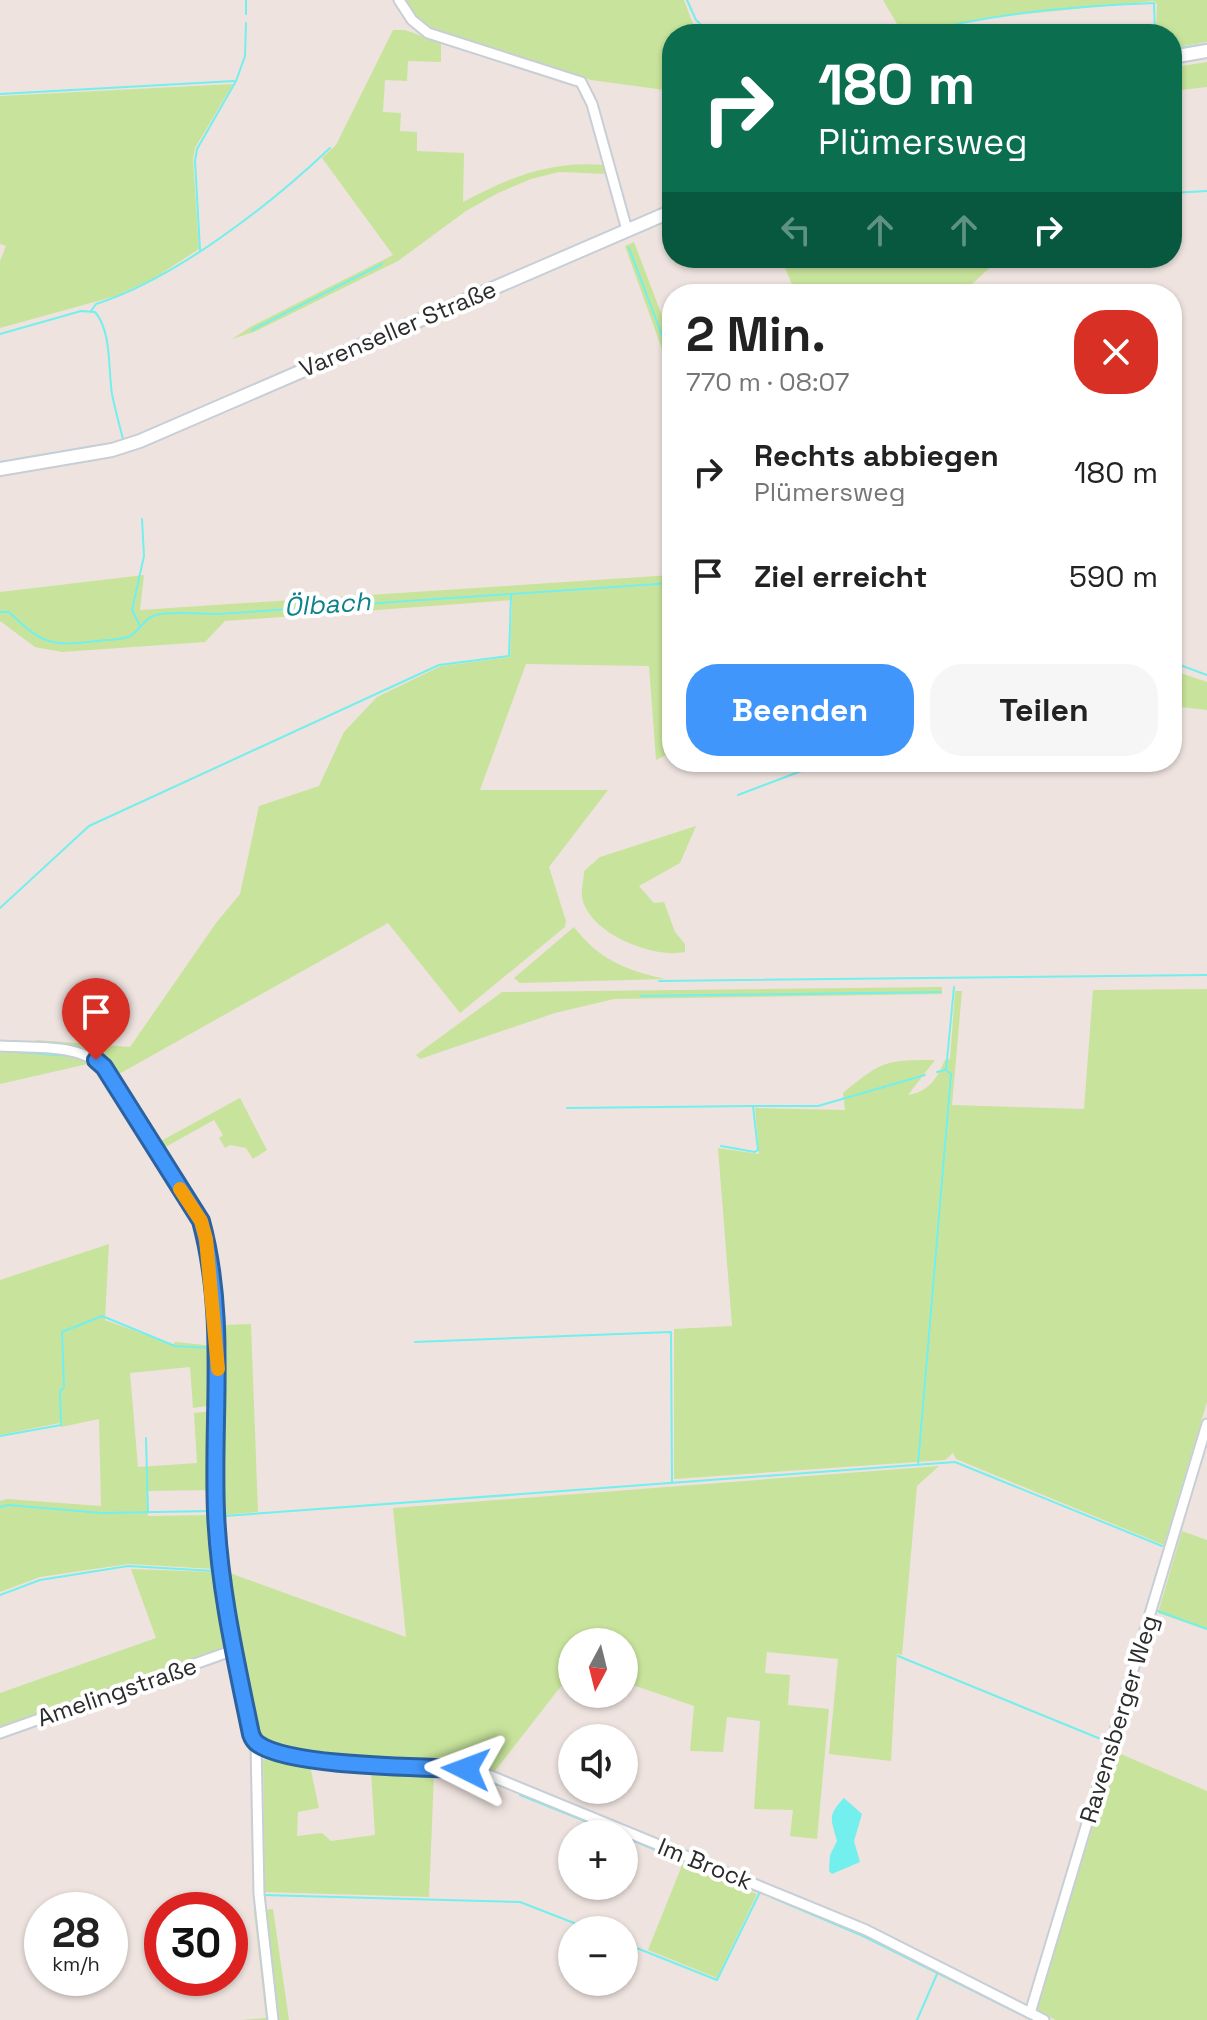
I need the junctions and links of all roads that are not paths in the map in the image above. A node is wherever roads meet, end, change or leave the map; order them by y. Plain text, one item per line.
1 (399, 0) edge
2 (1207, 51) edge
3 (1182, 55) edge
4 (662, 215) edge
5 (627, 230) junction
6 (0, 469) edge
7 (0, 1046) edge
8 (1207, 1424) edge
9 (234, 1650) junction
10 (0, 1733) edge
11 (256, 1744) junction
12 (1030, 2013) junction
13 (273, 2020) edge
14 (1044, 2020) edge

1 - 5 street
2 - 3 main road
4 - 5 main road, Varenseller Straße
5 - 6 main road, Varenseller Straße
7 - 9 street
8 - 12 street, Ravensberger Weg
9 - 10 street, Amelingstraße
9 - 11 street
11 - 12 street, Im Brock
11 - 13 street
12 - 14 street, Im Brock

